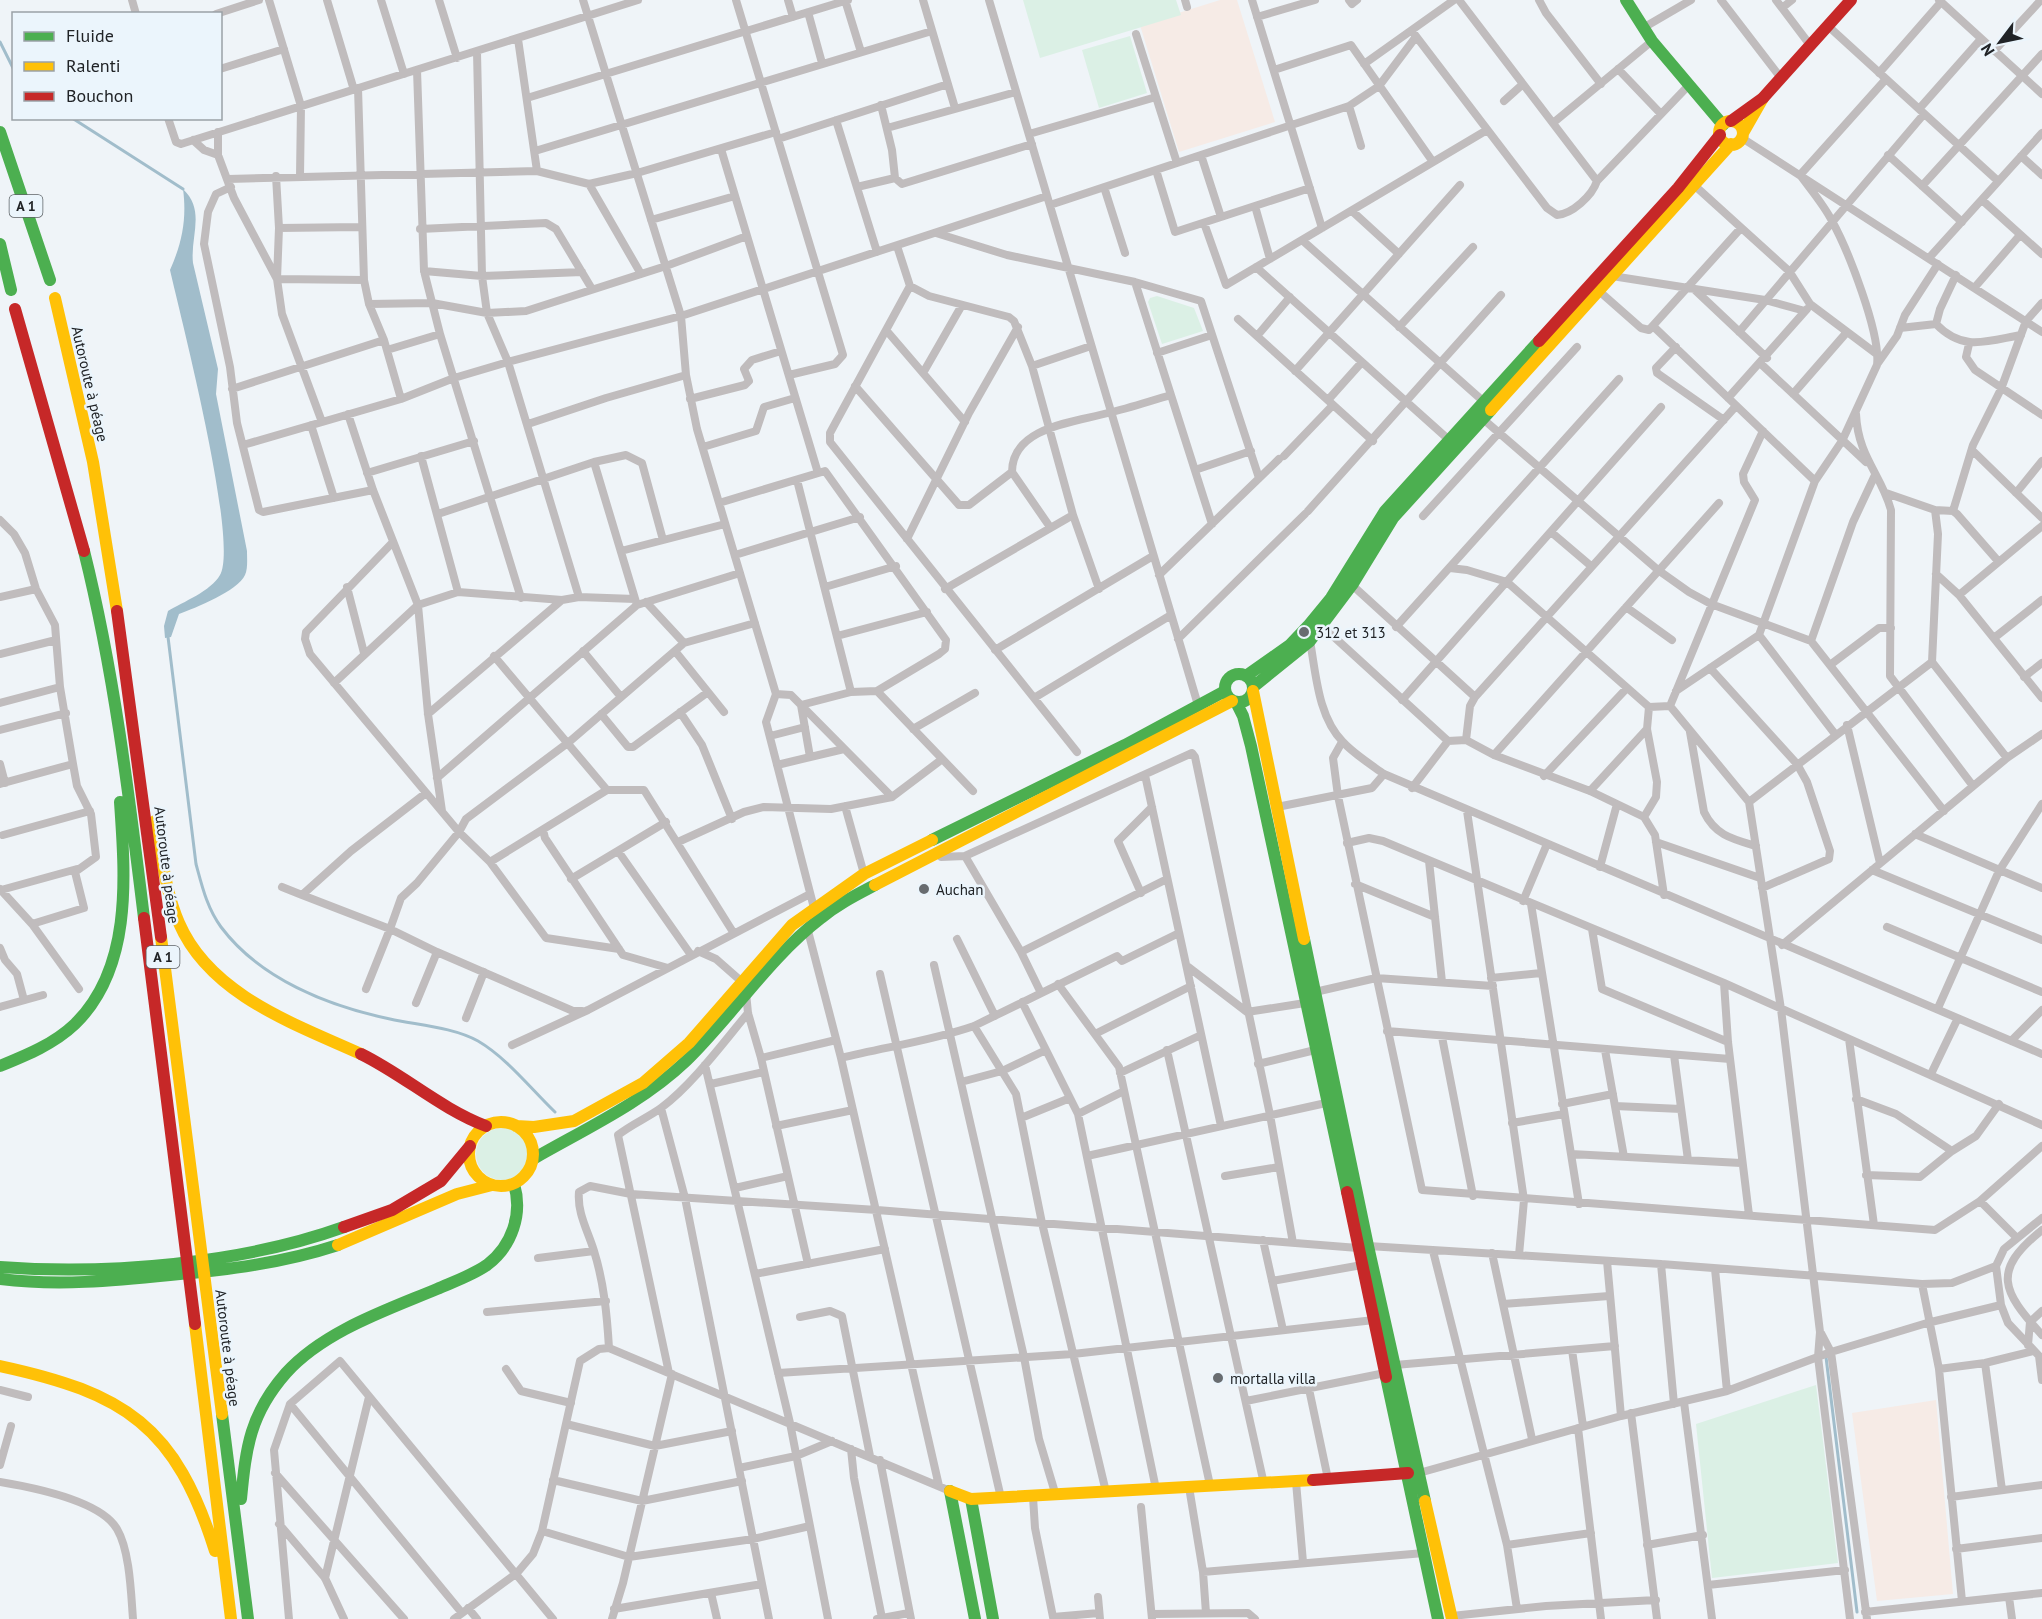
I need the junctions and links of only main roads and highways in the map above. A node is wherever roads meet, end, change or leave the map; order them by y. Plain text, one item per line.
1 (1626, 0) edge
2 (1851, 0) edge
3 (1763, 98) junction
4 (1725, 127) junction
5 (0, 132) edge
6 (1739, 138) junction
7 (0, 244) edge
8 (50, 280) dead end
9 (11, 290) dead end
10 (55, 298) dead end
11 (15, 309) dead end
12 (126, 667) junction
13 (1246, 676) junction
14 (111, 685) junction
15 (1253, 689) junction
16 (1225, 691) junction
17 (1234, 702) junction
18 (0, 1065) edge
19 (486, 1126) junction
20 (516, 1126) junction
21 (470, 1146) junction
22 (533, 1159) junction
23 (514, 1184) junction
24 (492, 1185) junction
25 (1363, 1247) junction
26 (0, 1267) edge
27 (0, 1279) edge
28 (0, 1366) edge
29 (1390, 1370) junction
30 (1413, 1473) junction
31 (971, 1499) junction
32 (243, 1583) junction
33 (231, 1616) edge
34 (1452, 1617) edge
35 (248, 1619) edge
36 (975, 1619) edge
37 (993, 1619) edge
38 (1438, 1619) edge

1 - 4 main road
2 - 3 main road
3 - 4 main road
3 - 6 main road
4 - 6 main road
4 - 6 main road
4 - 13 main road
5 - 8 main road, A 1
6 - 15 main road
7 - 9 main road
10 - 12 main road, Autoroute à péage / A 1
11 - 14 main road, A 1
12 - 19 main road
12 - 32 main road, Autoroute à péage / A 1
13 - 15 main road
13 - 16 main road
14 - 18 main road
14 - 33 main road, A 1
15 - 17 main road
15 - 25 main road
16 - 17 main road
16 - 20 main road
17 - 22 main road
17 - 25 main road
19 - 20 main road
19 - 21 main road
20 - 22 main road
21 - 24 main road
21 - 26 main road
22 - 23 main road
23 - 24 main road
23 - 32 main road
24 - 27 main road
25 - 29 main road
25 - 29 main road
28 - 33 main road
29 - 30 main road
30 - 31 main road
30 - 34 main road
30 - 38 main road
31 - 36 main road
31 - 37 main road
32 - 35 main road, Autoroute à péage / A 1

